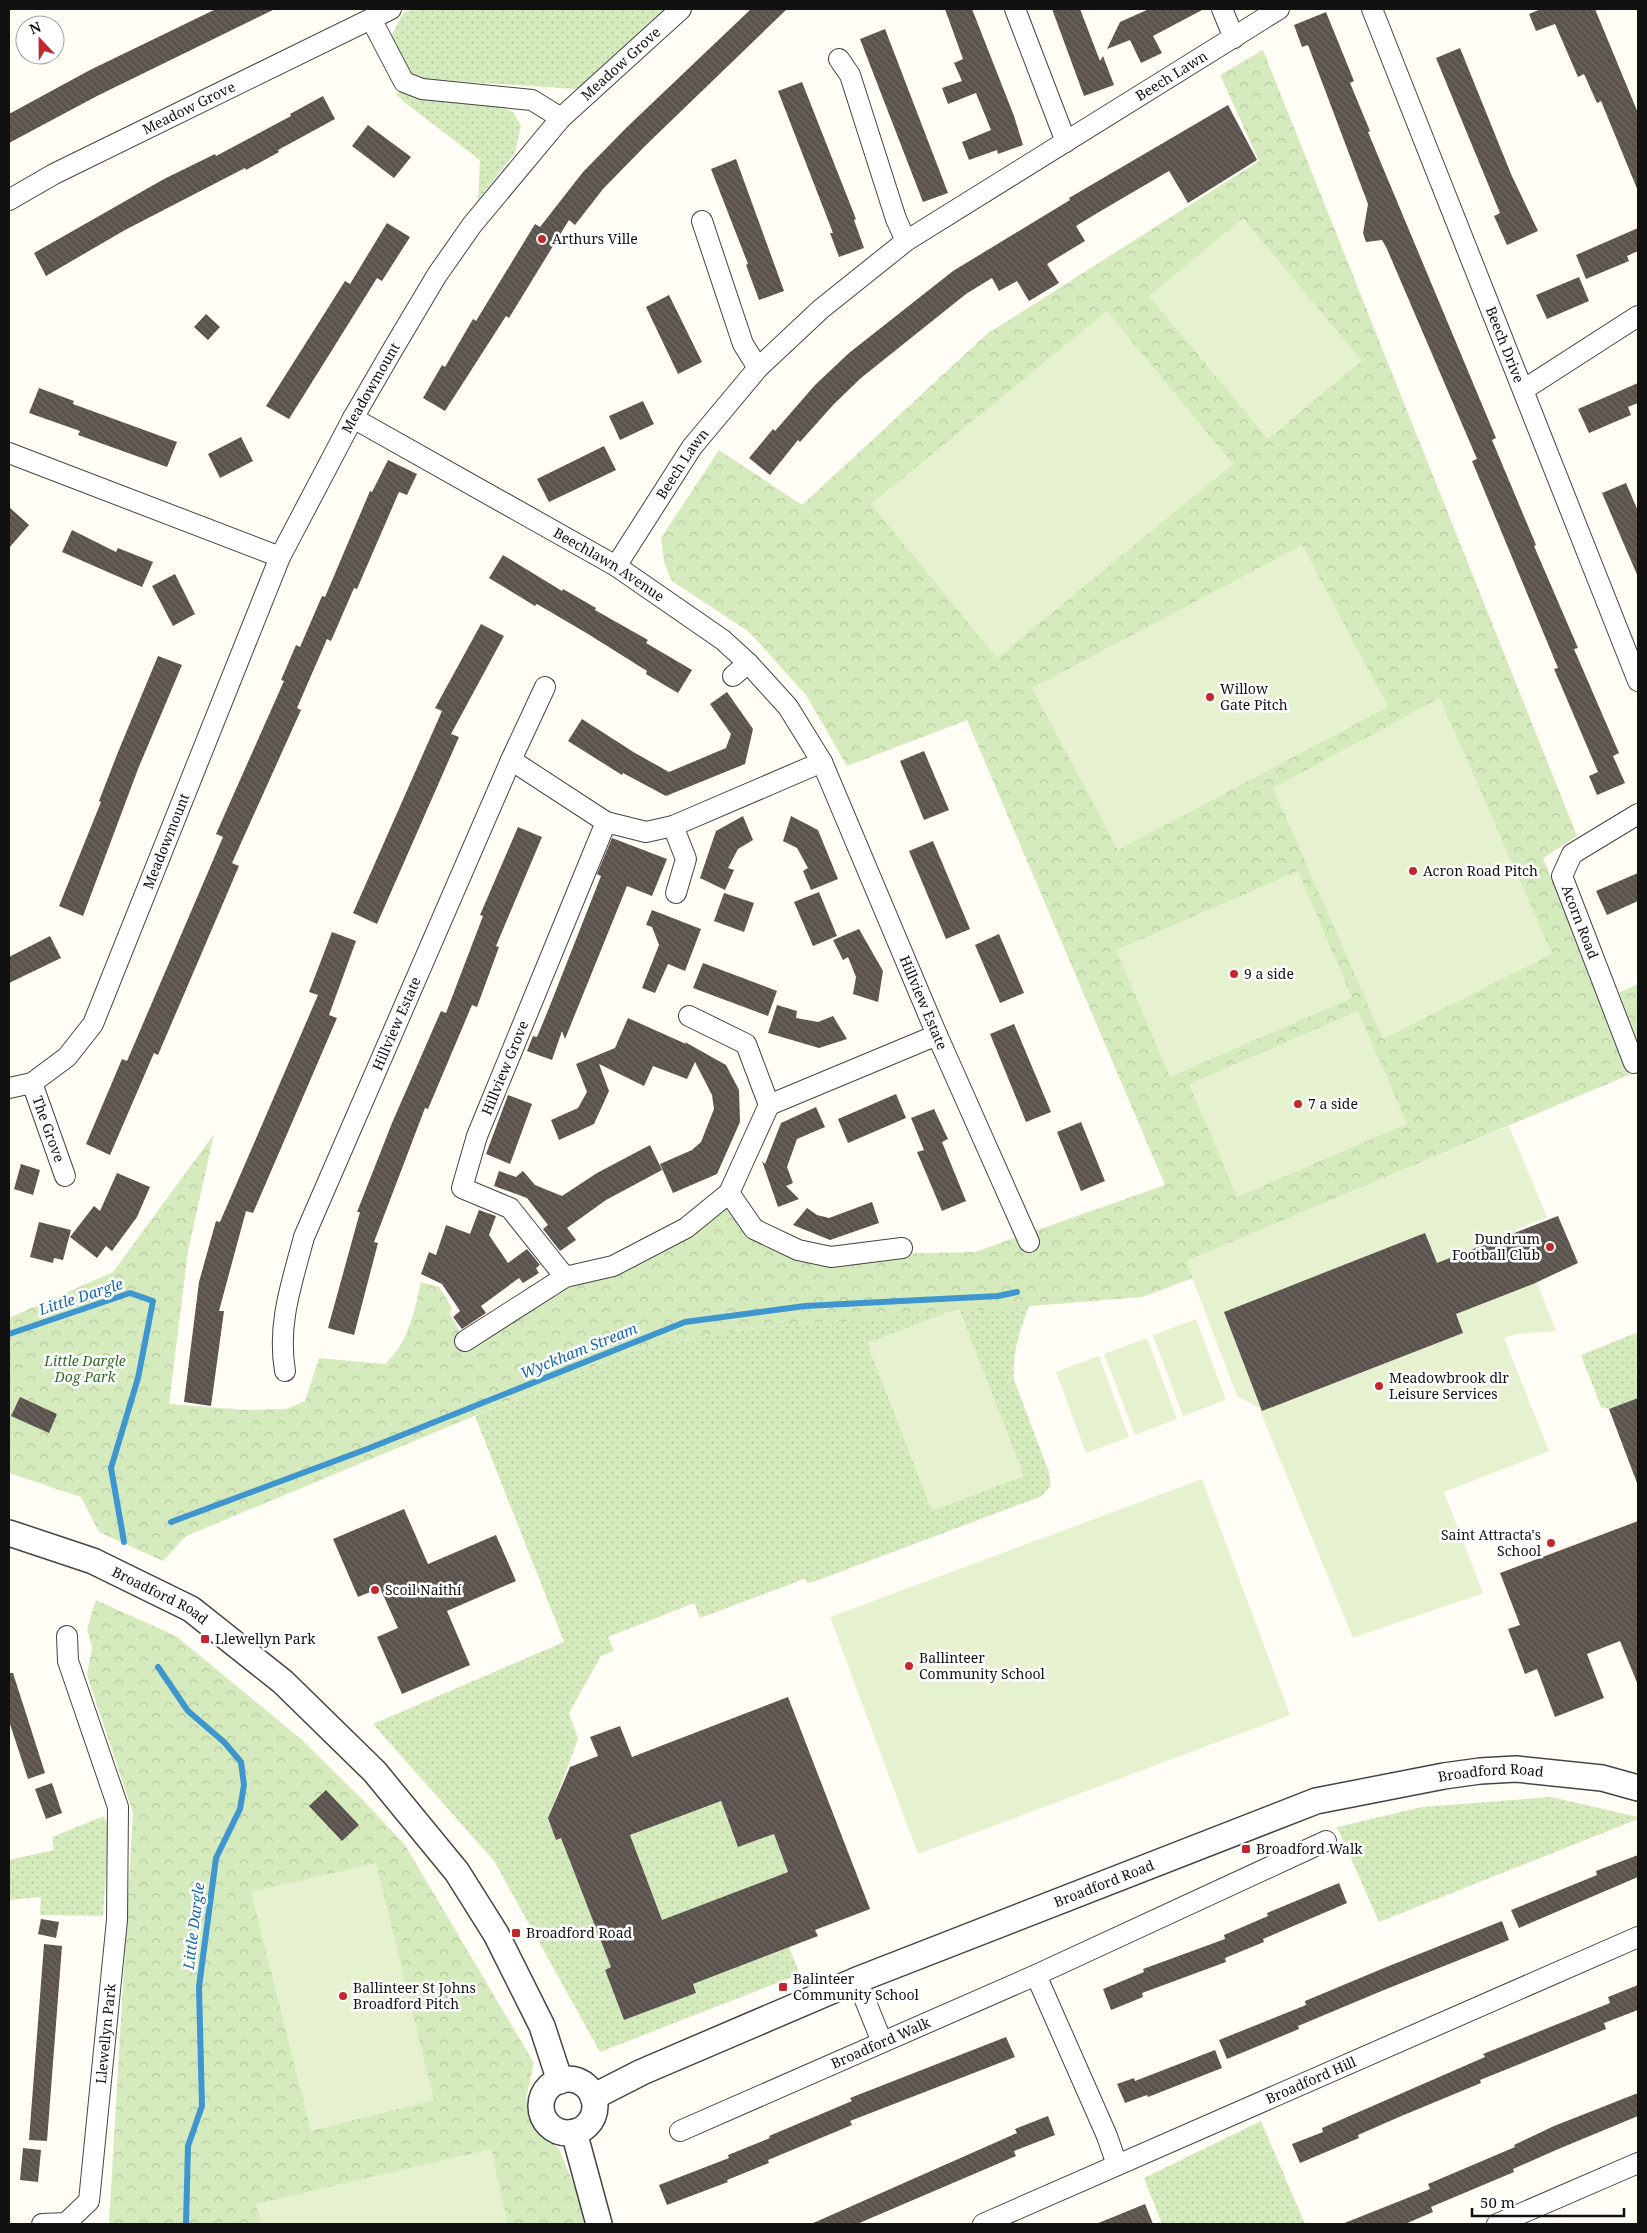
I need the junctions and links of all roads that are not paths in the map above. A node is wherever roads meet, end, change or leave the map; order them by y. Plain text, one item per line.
1 (391, 9) edge
2 (681, 9) edge
3 (1015, 9) edge
4 (1222, 9) edge
5 (1279, 9) edge
6 (1372, 9) edge
7 (371, 19) junction
8 (1234, 38) junction
9 (840, 59) dead end
10 (561, 118) junction
11 (1066, 142) junction
12 (9, 200) edge
13 (702, 221) dead end
14 (472, 225) joint
15 (906, 241) junction
16 (1638, 316) edge
17 (758, 368) junction
18 (1523, 390) junction
19 (353, 418) junction
20 (9, 453) edge
21 (280, 557) junction
22 (616, 566) junction
23 (748, 662) junction
24 (733, 676) dead end
25 (1638, 682) edge
26 (545, 687) dead end
27 (511, 760) junction
28 (822, 762) junction
29 (1638, 814) edge
30 (606, 822) junction
31 (673, 826) junction
32 (676, 893) dead end
33 (689, 1016) dead end
34 (937, 1036) junction
35 (1634, 1063) dead end
36 (32, 1083) junction
37 (9, 1088) edge
38 (769, 1105) junction
39 (65, 1176) dead end
40 (729, 1192) junction
41 (1029, 1242) dead end
42 (902, 1248) dead end
43 (564, 1277) junction
44 (465, 1342) dead end
45 (285, 1371) dead end
46 (9, 1533) edge
47 (67, 1636) dead end
48 (1638, 1788) edge
49 (1326, 1841) dead end
50 (1638, 1937) edge
51 (1036, 1975) junction
52 (857, 1980) junction
53 (882, 2042) junction
54 (560, 2081) junction
55 (593, 2097) junction
56 (680, 2131) dead end
57 (574, 2132) junction
58 (1638, 2163) edge
59 (1117, 2165) junction
60 (42, 2224) edge
61 (599, 2224) edge
62 (983, 2224) edge
63 (1496, 2224) edge

1 - 7 street, Meadow Grove
2 - 10 street, Meadow Grove
3 - 11 street
4 - 8 street
5 - 8 street, Beech Lawn
6 - 18 street, Beech Drive
7 - 10 street
7 - 12 street, Meadow Grove
8 - 11 street, Beech Lawn
9 - 15 street
10 - 14 street, Meadow Grove
11 - 15 street, Beech Lawn
13 - 17 street
14 - 19 street, Meadowmount
15 - 17 street, Beech Lawn
16 - 18 street
17 - 22 street, Beech Lawn
18 - 25 street, Beech Drive
19 - 21 street, Meadowmount
19 - 22 street, Beechlawn Avenue
20 - 21 street
21 - 36 street, Meadowmount
22 - 23 street, Beechlawn Avenue
23 - 24 street
23 - 28 street, Beechlawn Avenue
26 - 27 street, Hillview Estate
27 - 30 street
27 - 45 street, Hillview Estate
28 - 31 street
28 - 34 street, Hillview Estate
29 - 35 street, Acorn Road
30 - 31 street
30 - 43 street, Hillview Grove
31 - 32 street
33 - 38 street
34 - 38 street
34 - 41 street, Hillview Estate
36 - 37 street, Meadowmount
36 - 39 street, The Grove
38 - 40 street
40 - 42 street
40 - 43 street
43 - 44 street
46 - 54 street, Broadford Road
47 - 60 street, Llewellyn Park
48 - 52 street, Broadford Road
49 - 51 street, Broadford Walk
50 - 59 street, Broadford Hill
51 - 53 street, Broadford Walk
51 - 59 street
52 - 53 street
52 - 55 street, Broadford Road
53 - 56 street, Broadford Walk
54 - 55 street
54 - 57 street
55 - 57 street
57 - 61 street
58 - 63 street
59 - 62 street, Broadford Hill

